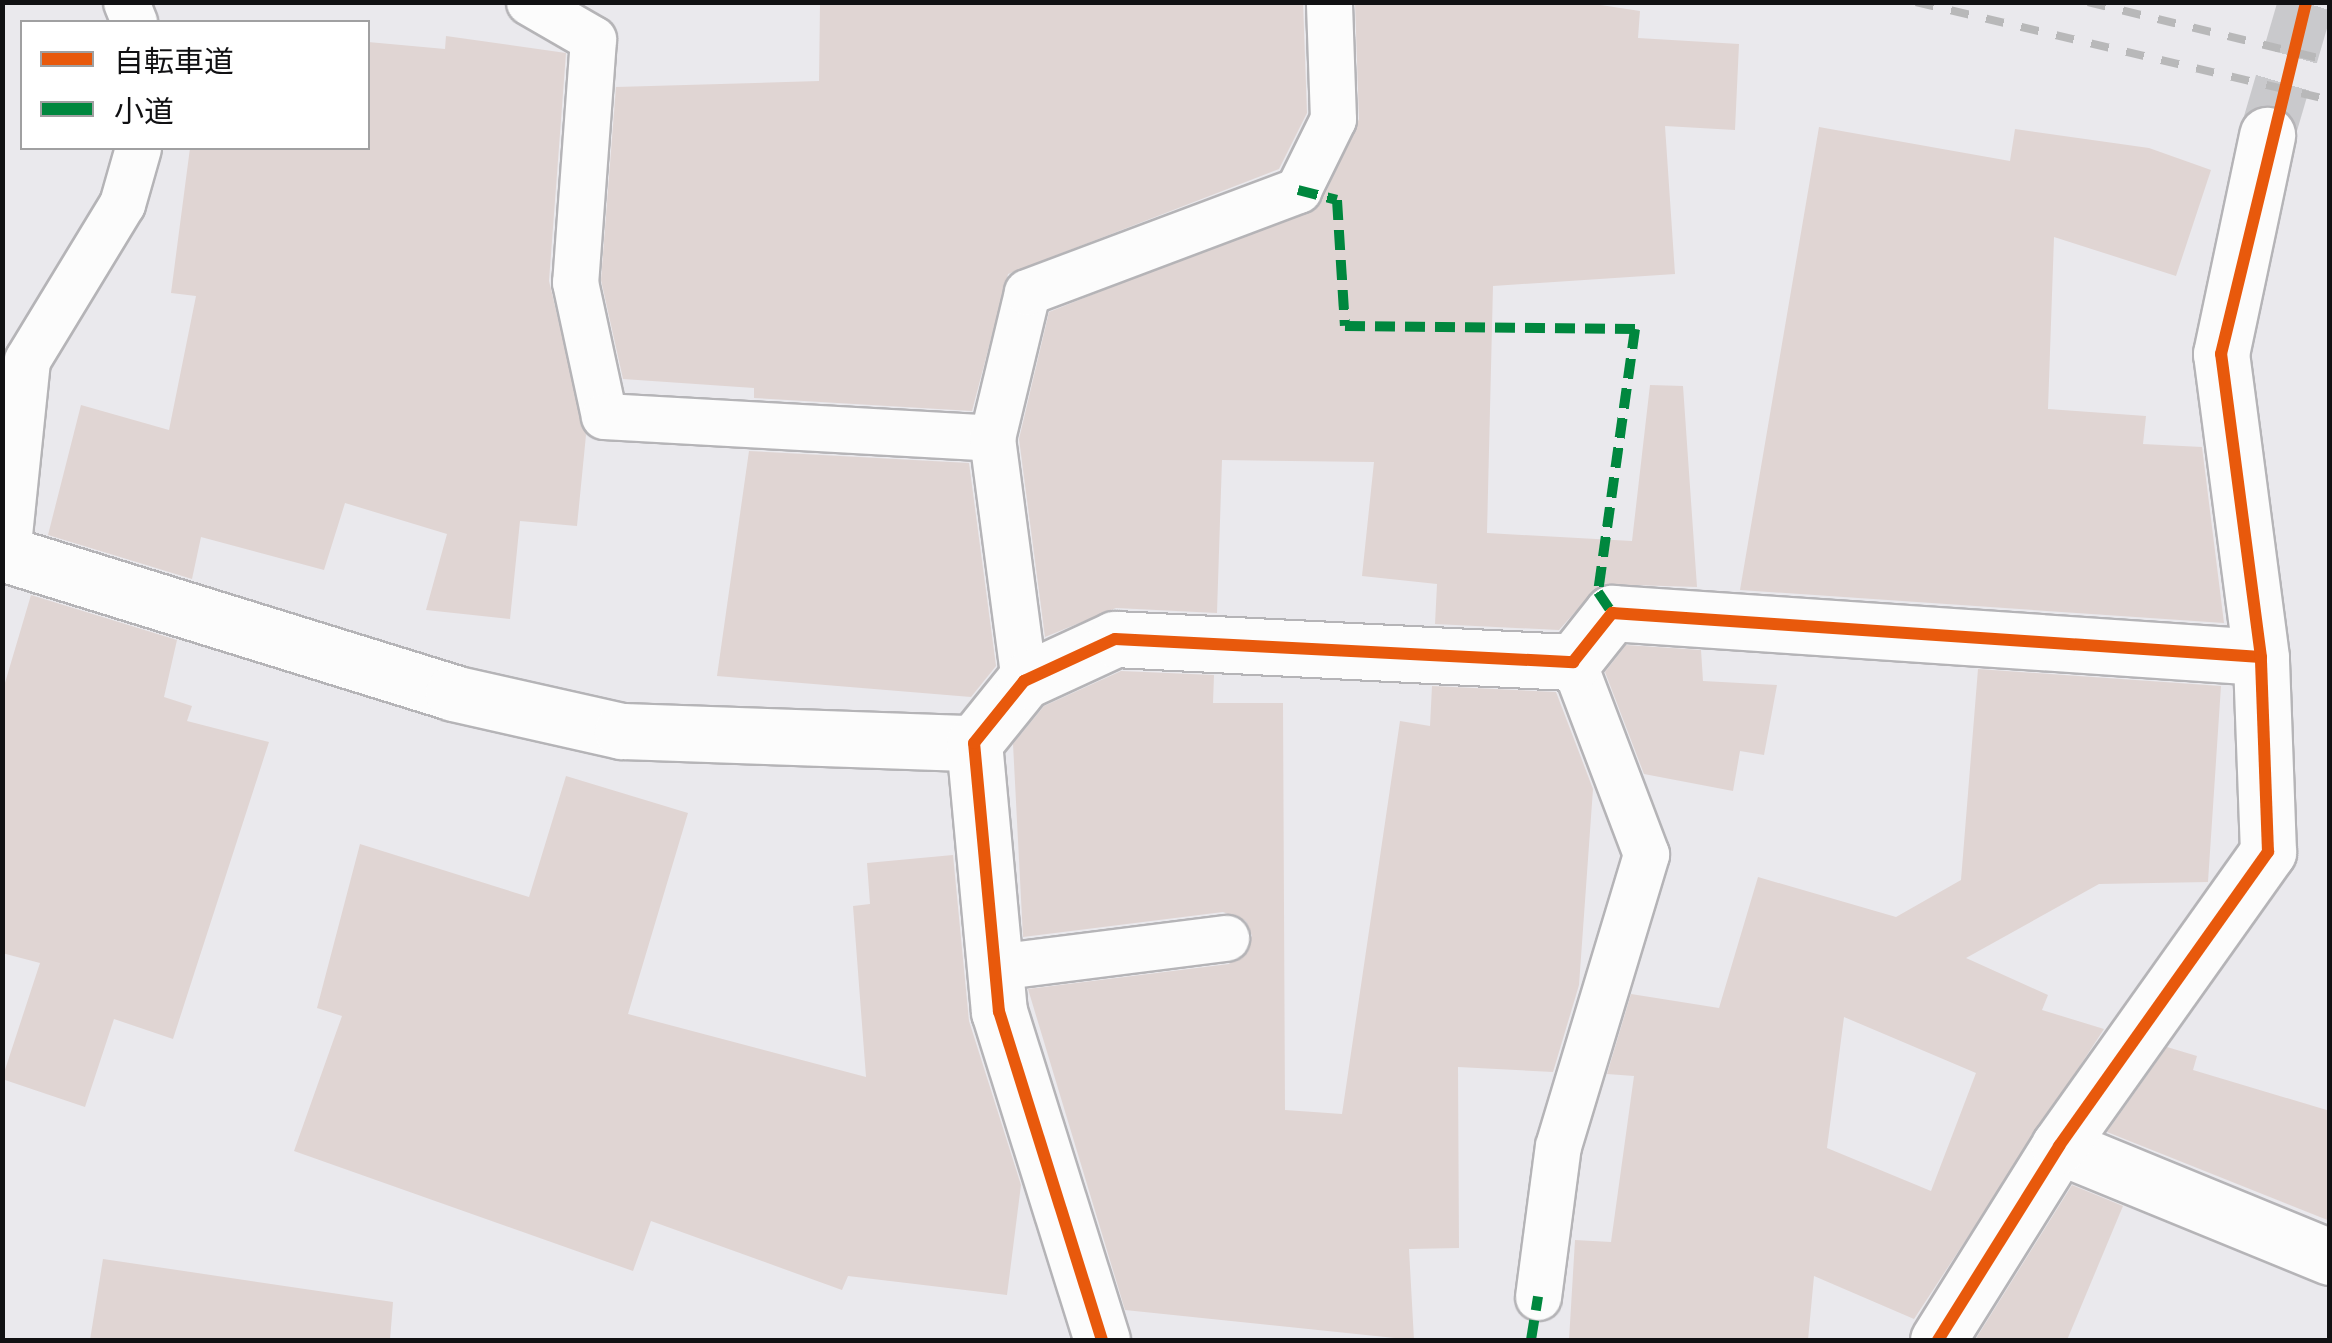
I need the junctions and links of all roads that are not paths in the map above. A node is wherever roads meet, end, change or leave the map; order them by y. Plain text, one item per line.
1 (529, 2) edge
2 (1329, 2) edge
3 (2267, 135) tunnel mouth
4 (137, 150) edge
5 (992, 438) junction
6 (5, 554) edge
7 (2261, 656) junction
8 (1574, 662) junction
9 (1024, 681) junction
10 (974, 743) junction
11 (1226, 938) dead end
12 (995, 967) junction
13 (2059, 1146) junction
14 (2330, 1257) edge
15 (1538, 1297) dead end
16 (1102, 1340) edge
17 (1938, 1340) edge

1 - 5 lane
2 - 5 lane
3 - 7 street
4 - 6 lane
5 - 9 lane
6 - 10 street
7 - 8 street
7 - 13 street
8 - 9 street
8 - 15 lane
9 - 10 street
10 - 12 street
11 - 12 lane
12 - 16 street
13 - 14 street
13 - 17 street

